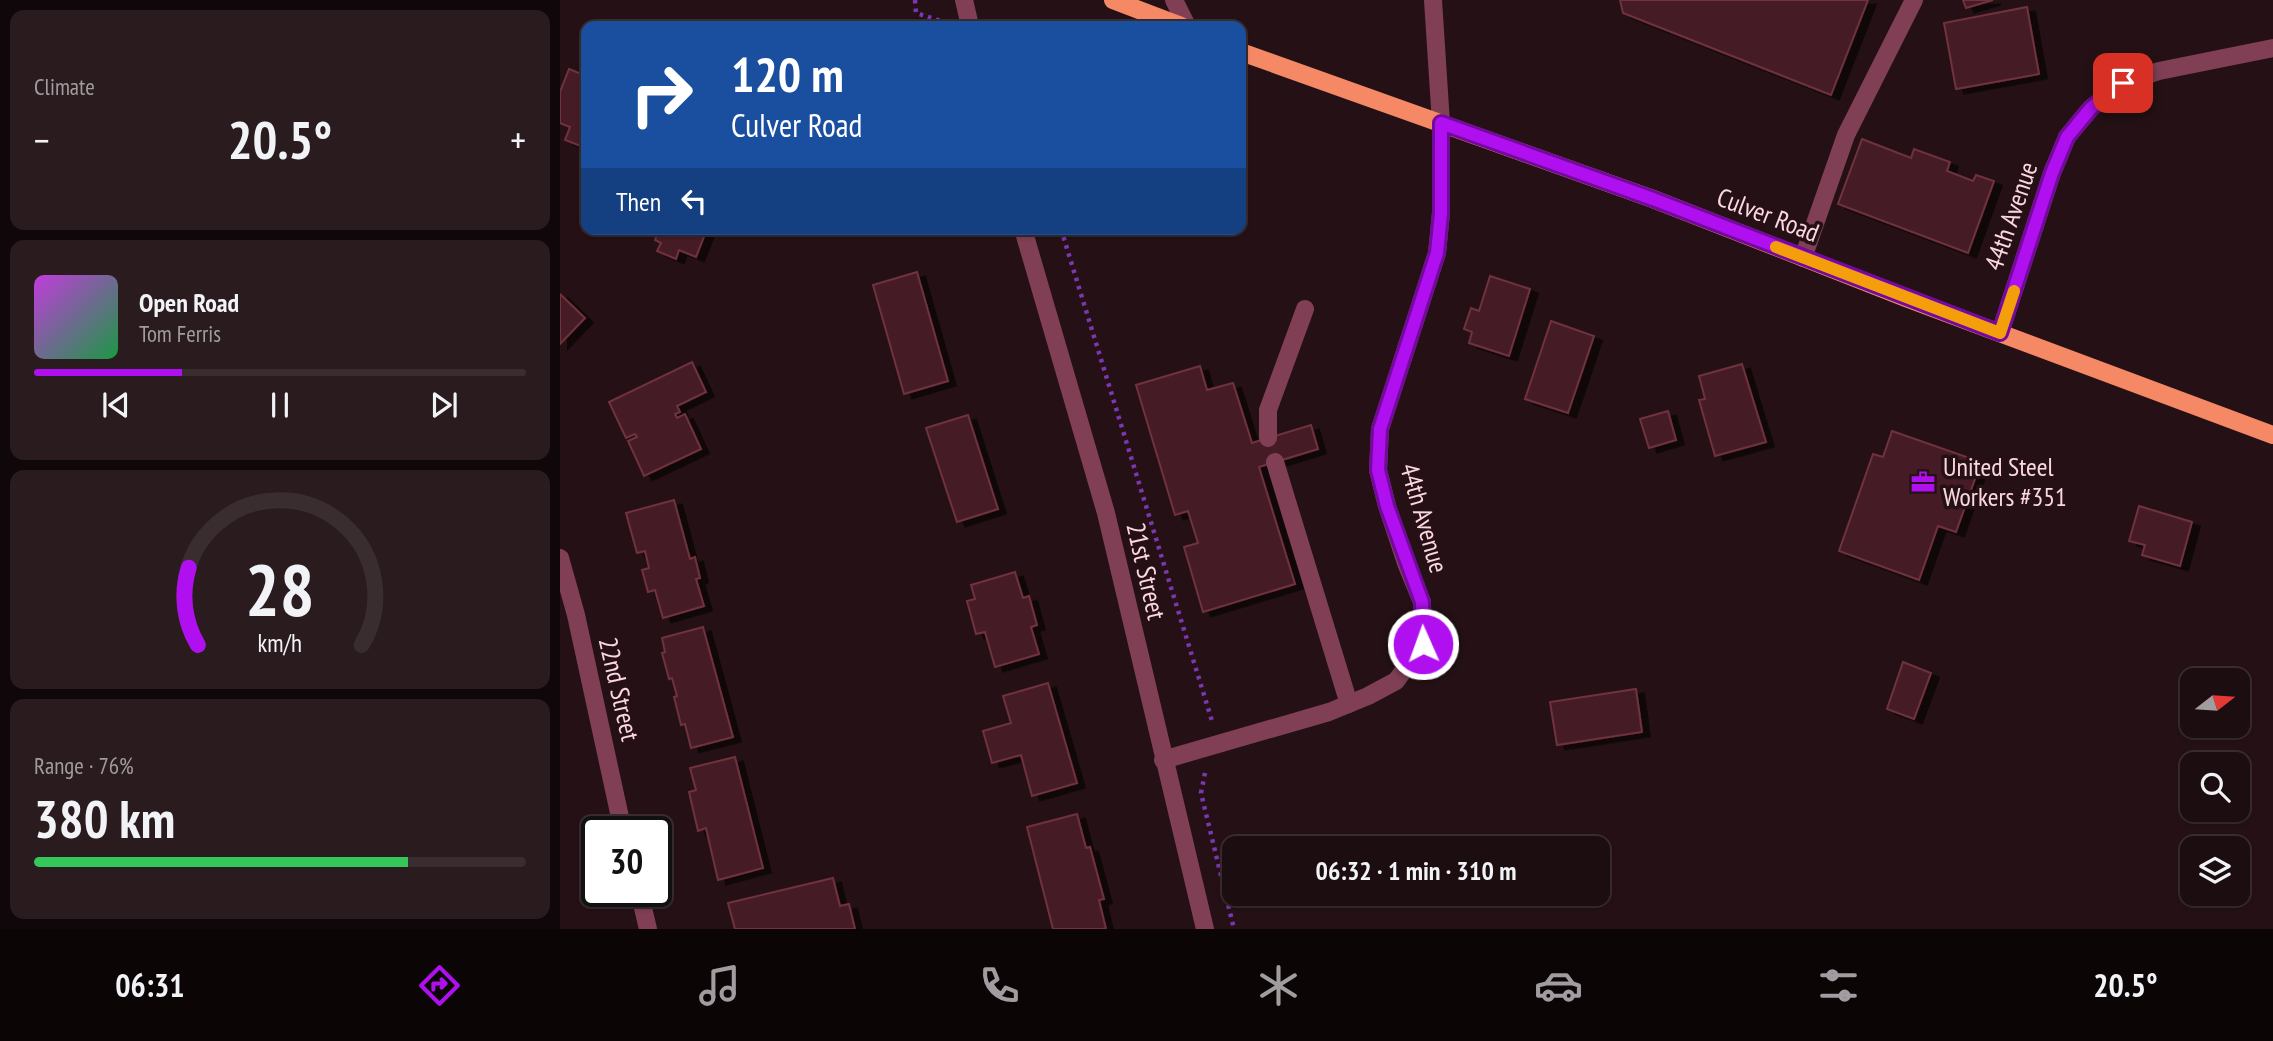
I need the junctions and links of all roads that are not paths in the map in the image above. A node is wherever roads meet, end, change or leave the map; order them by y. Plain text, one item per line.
1 (964, 0) edge
2 (1113, 0) edge
3 (1174, 0) edge
4 (1433, 0) edge
5 (1914, 0) edge
6 (969, 21) edge
7 (1170, 21) edge
8 (1182, 21) edge
9 (2273, 48) edge
10 (1246, 54) edge
11 (1441, 123) junction
12 (1025, 235) edge
13 (1803, 258) junction
14 (1305, 309) dead end
15 (2000, 333) junction
16 (2273, 435) edge
17 (1268, 438) dead end
18 (1275, 462) dead end
19 (560, 558) edge
20 (1349, 704) junction
21 (1163, 760) junction
22 (620, 816) edge
23 (643, 907) edge
24 (648, 929) edge
25 (1205, 929) edge

1 - 6 street
2 - 7 main road
3 - 8 street
4 - 11 street, 44th Avenue
5 - 13 street
9 - 15 street, 44th Avenue
10 - 11 main road, Culver Road
11 - 13 main road, Culver Road
11 - 20 street, 44th Avenue
12 - 21 street, 21st Street
13 - 15 main road, Culver Road
14 - 17 street
15 - 16 main road, Culver Road
18 - 20 street
19 - 22 street, 22nd Street
20 - 21 street, 44th Avenue
21 - 25 street, 21st Street
23 - 24 street

